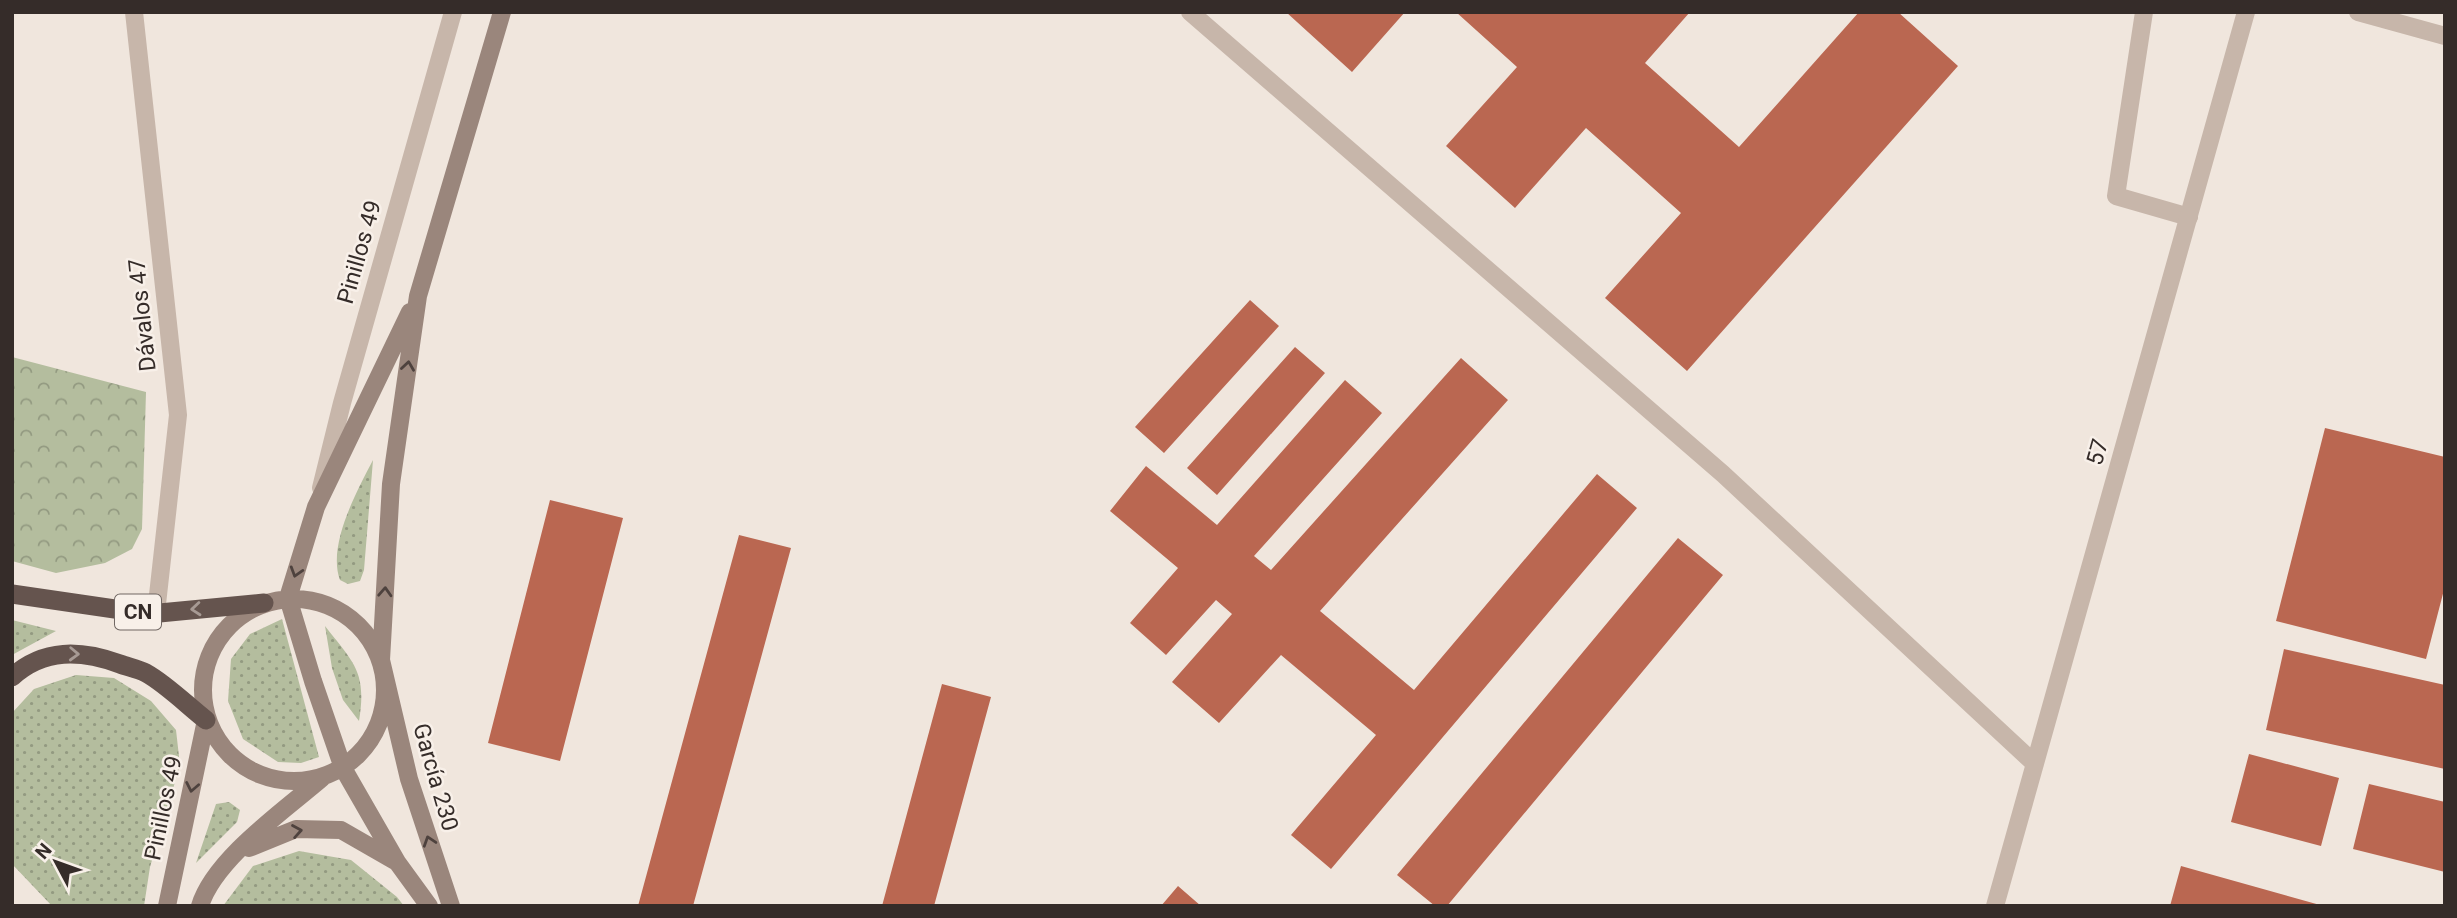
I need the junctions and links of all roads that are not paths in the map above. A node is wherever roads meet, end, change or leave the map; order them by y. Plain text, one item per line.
1 (134, 12) edge
2 (453, 12) edge
3 (502, 12) edge
4 (1190, 12) edge
5 (2144, 12) edge
6 (2246, 12) edge
7 (2358, 12) edge
8 (2445, 36) edge
9 (2189, 217) junction
10 (418, 296) junction
11 (316, 507) junction
12 (12, 594) edge
13 (288, 598) junction
14 (264, 603) junction
15 (156, 613) junction
16 (381, 660) junction
17 (12, 677) edge
18 (206, 720) junction
19 (2035, 764) junction
20 (343, 768) junction
21 (324, 777) junction
22 (233, 855) junction
23 (397, 862) junction
24 (167, 906) edge
25 (200, 906) edge
26 (429, 906) edge
27 (451, 906) edge
28 (1995, 906) edge

1 - 15 street, Dávalos 47
2 - 11 street, Pinillos 49
3 - 10 main road, Pinillos 49
4 - 19 street
5 - 9 street
6 - 9 street, 57
7 - 8 street
9 - 19 street, 57
10 - 11 main road, Pinillos 49
16 -> 10 main road, Pinillos 49
11 -> 13 main road, Pinillos 49
12 - 15 highway, CN
13 - 14 main road
13 - 16 main road
13 - 20 main road
14 -> 15 highway, CN
14 - 18 main road
16 - 20 main road
27 -> 16 main road, García 230
17 -> 18 highway
18 - 21 main road
18 -> 24 main road, Pinillos 49
19 - 28 street, 57
20 - 21 main road
20 - 23 main road
21 - 22 main road
22 -> 23 main road
22 - 25 main road
23 - 26 main road

